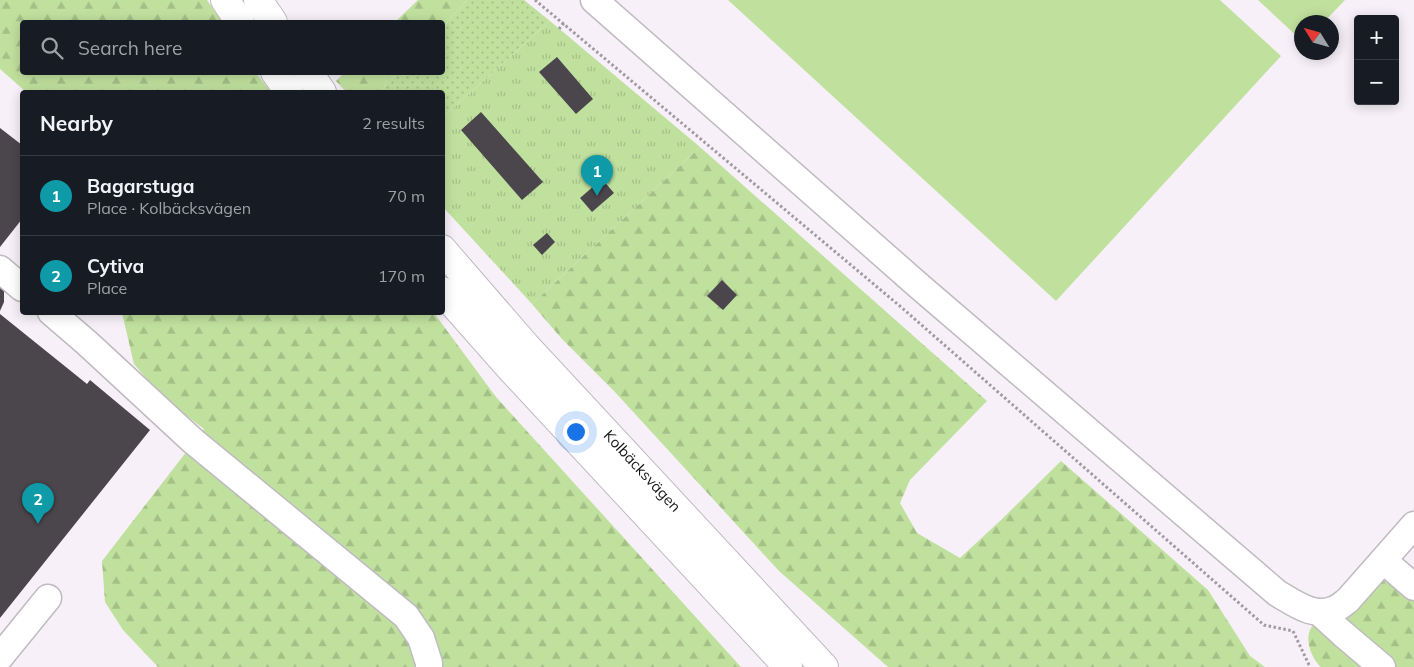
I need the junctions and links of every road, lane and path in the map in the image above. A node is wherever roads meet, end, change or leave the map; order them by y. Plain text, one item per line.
1 (225, 0) edge
2 (258, 0) edge
3 (535, 0) edge
4 (594, 0) edge
5 (239, 20) edge
6 (272, 20) edge
7 (564, 23) junction
8 (559, 29) dead end
9 (277, 75) edge
10 (310, 75) edge
11 (287, 90) edge
12 (321, 90) edge
13 (445, 253) edge
14 (0, 269) edge
15 (20, 286) edge
16 (445, 294) edge
17 (54, 315) edge
18 (1414, 525) edge
19 (1384, 561) junction
20 (1414, 587) edge
21 (48, 598) dead end
22 (1320, 613) junction
23 (0, 657) edge
24 (429, 667) edge
25 (788, 667) edge
26 (824, 667) edge
27 (1310, 667) edge
28 (1382, 667) edge

1 - 5 highway
2 - 6 highway
3 - 7 path
4 - 22 street
7 - 8 path
7 - 27 path
9 - 11 highway
10 - 12 highway
13 - 26 highway, Kolbäcksvägen
14 - 15 street
16 - 25 highway, Kolbäcksvägen
17 - 24 street
18 - 19 street
19 - 20 street
19 - 22 street
21 - 23 street
22 - 28 street

